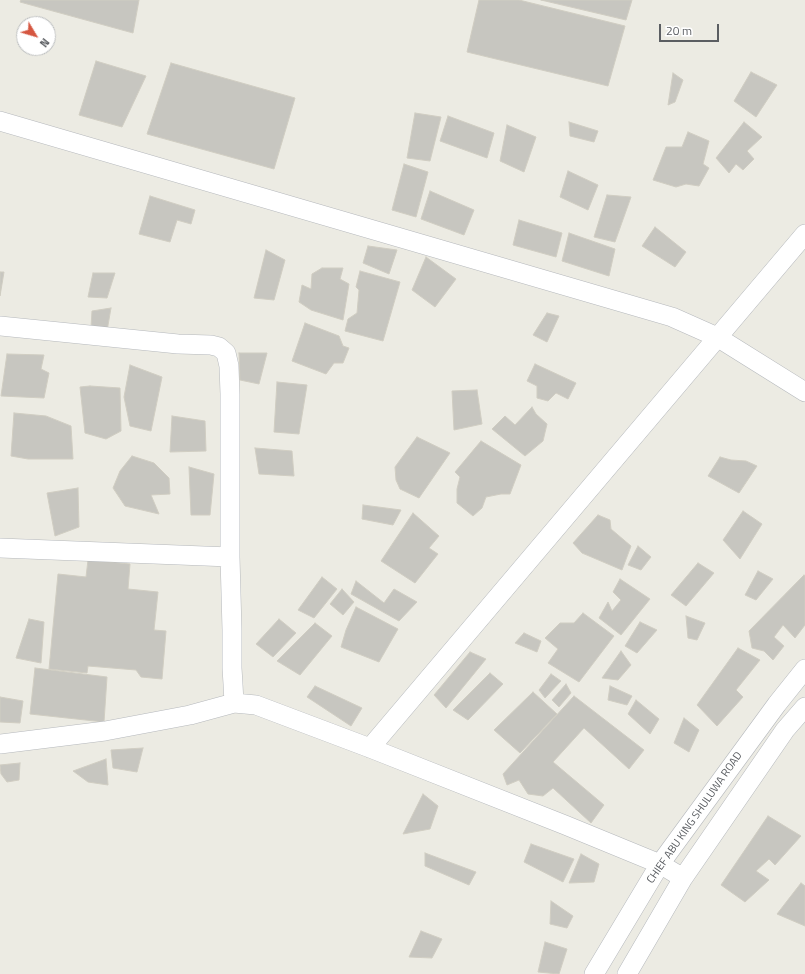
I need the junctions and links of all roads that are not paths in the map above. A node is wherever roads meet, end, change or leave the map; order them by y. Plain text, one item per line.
1 (0, 121) edge
2 (805, 234) edge
3 (0, 326) edge
4 (717, 337) junction
5 (805, 392) edge
6 (0, 548) edge
7 (230, 557) junction
8 (805, 669) edge
9 (234, 703) junction
10 (805, 707) edge
11 (0, 744) edge
12 (370, 748) junction
13 (660, 864) junction
14 (683, 878) junction
15 (594, 974) edge
16 (627, 974) edge

1 - 4 street
2 - 4 street
3 - 7 street
4 - 5 street
4 - 12 street
6 - 7 street
7 - 9 street
8 - 13 street, CHIEF ABU KING SHULUWA ROAD
9 - 11 street
9 - 12 street
10 - 14 street
12 - 13 street
13 - 14 street
13 - 15 street, CHIEF ABU KING SHULUWA ROAD
14 - 16 street

